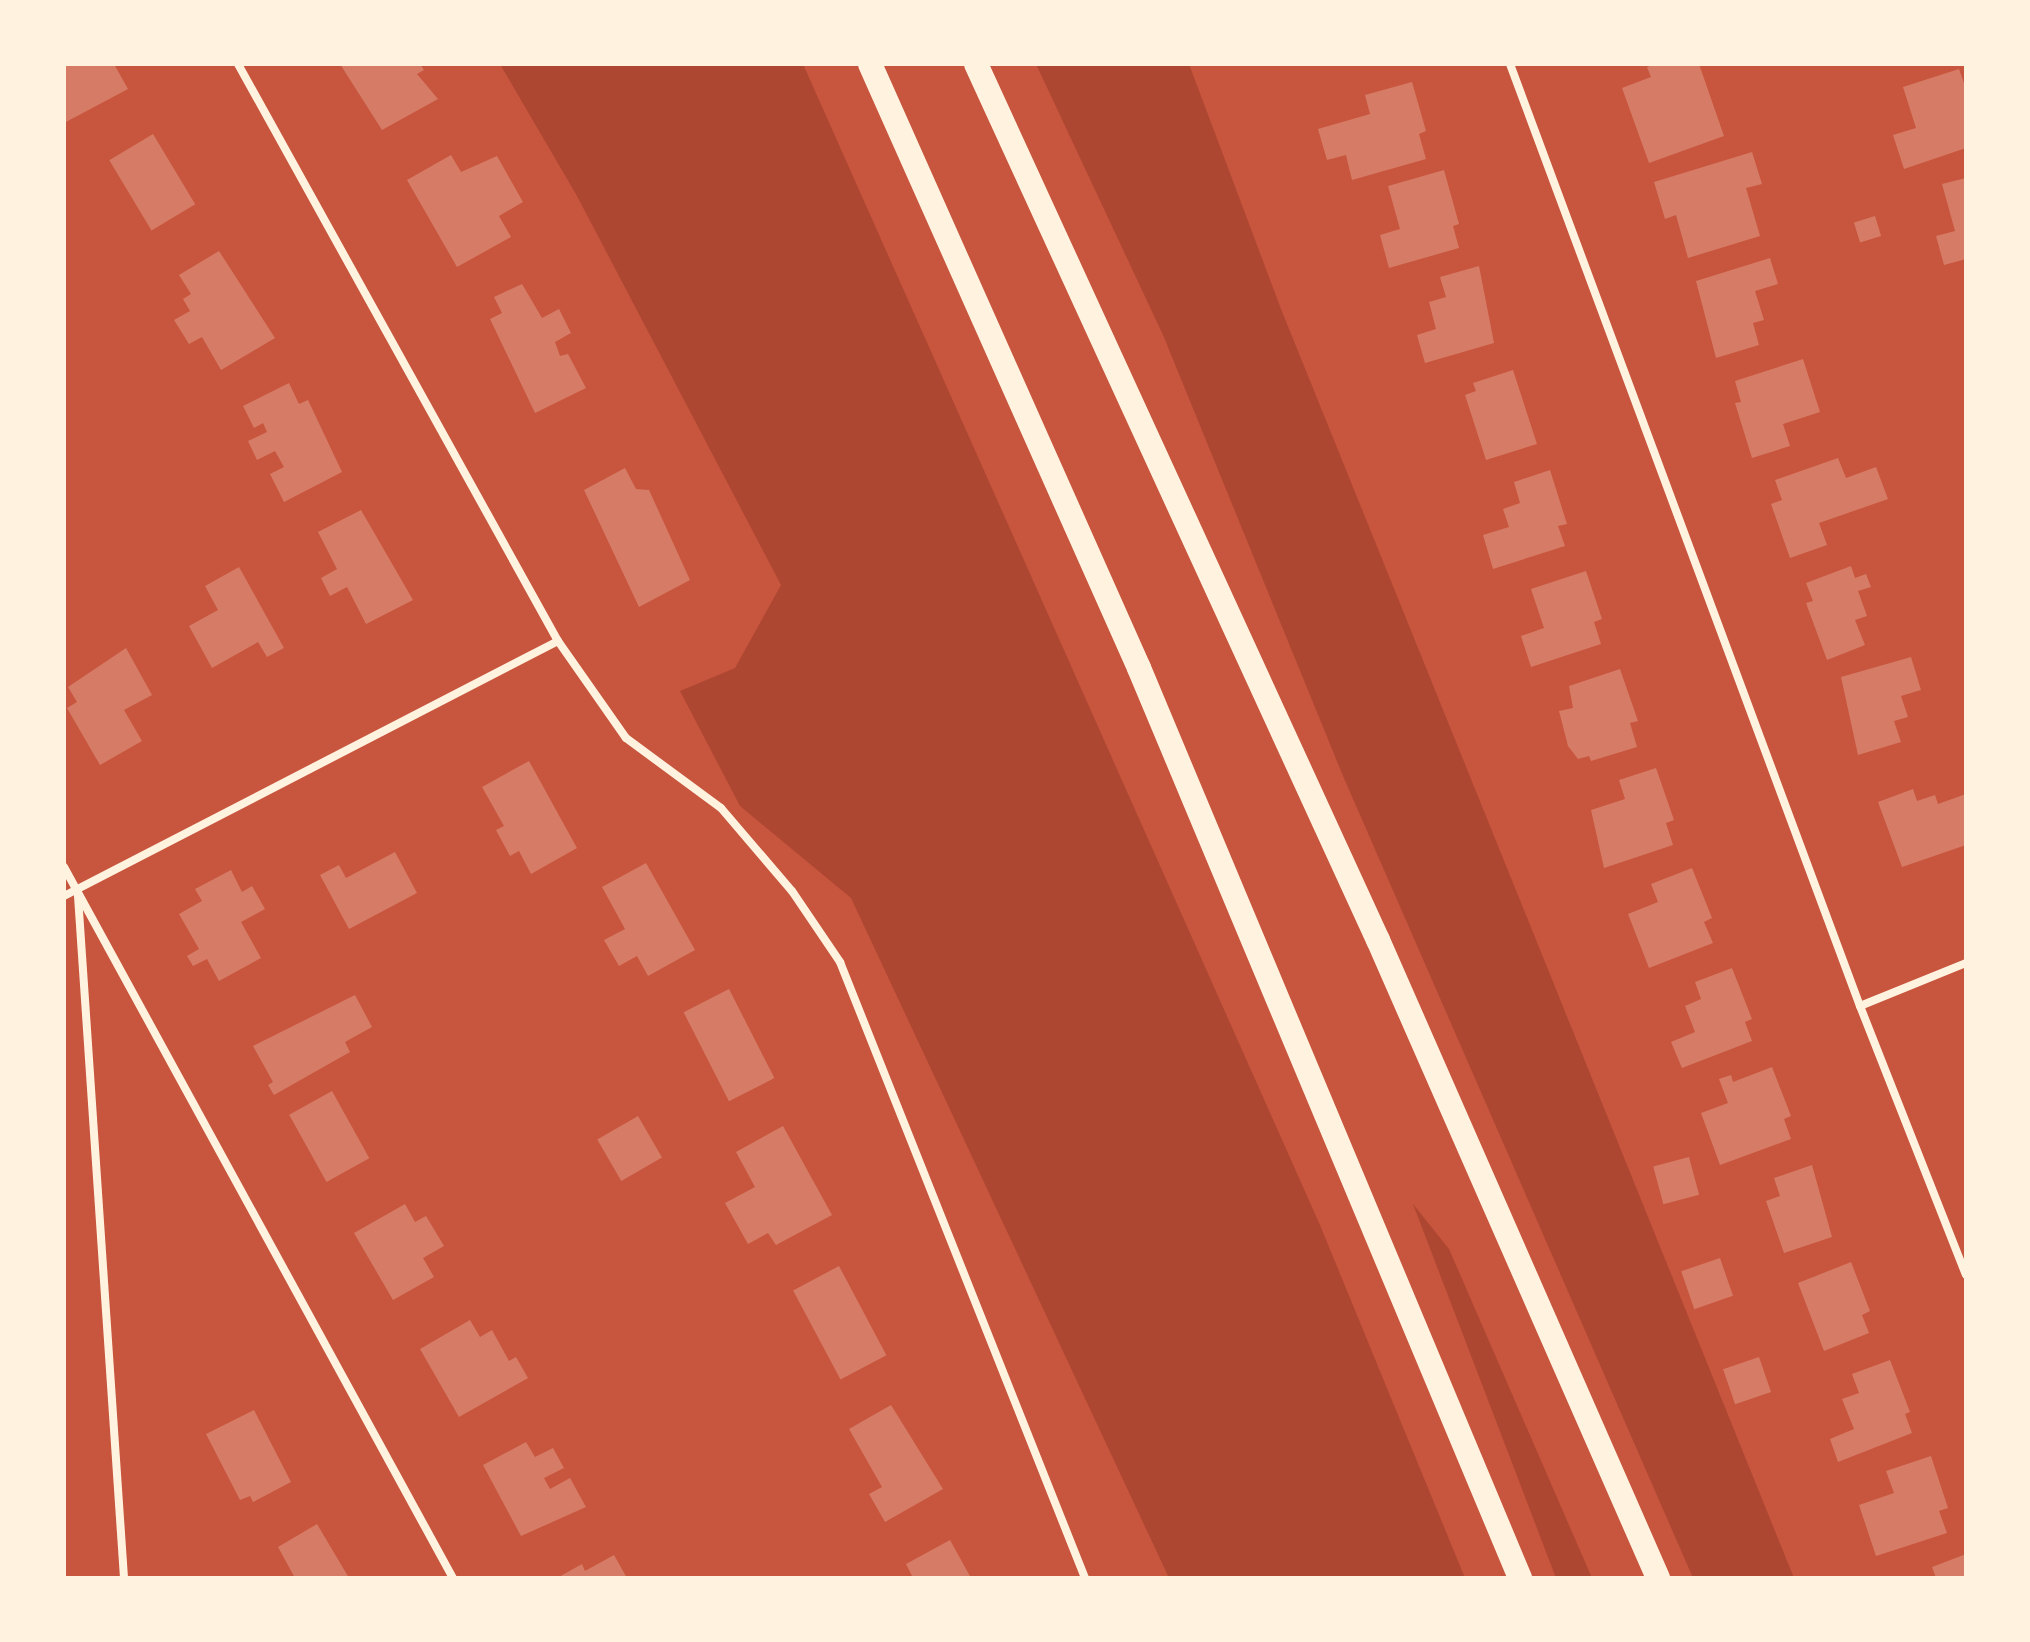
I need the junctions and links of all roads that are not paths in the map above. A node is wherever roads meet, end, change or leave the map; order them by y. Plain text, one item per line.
1 (238, 64) edge
2 (870, 64) edge
3 (976, 64) edge
4 (1510, 64) edge
5 (558, 641) junction
6 (64, 867) edge
7 (78, 892) junction
8 (64, 896) edge
9 (1966, 963) edge
10 (1860, 1006) junction
11 (1966, 1275) edge
12 (124, 1578) edge
13 (453, 1578) edge
14 (1085, 1578) edge
15 (1520, 1578) edge
16 (1658, 1578) edge

1 - 5 street
2 - 15 highway
3 - 16 highway
4 - 10 street
5 - 7 street
5 - 14 street
6 - 7 street
7 - 8 street
7 - 12 street
7 - 13 street
9 - 10 street
10 - 11 street

